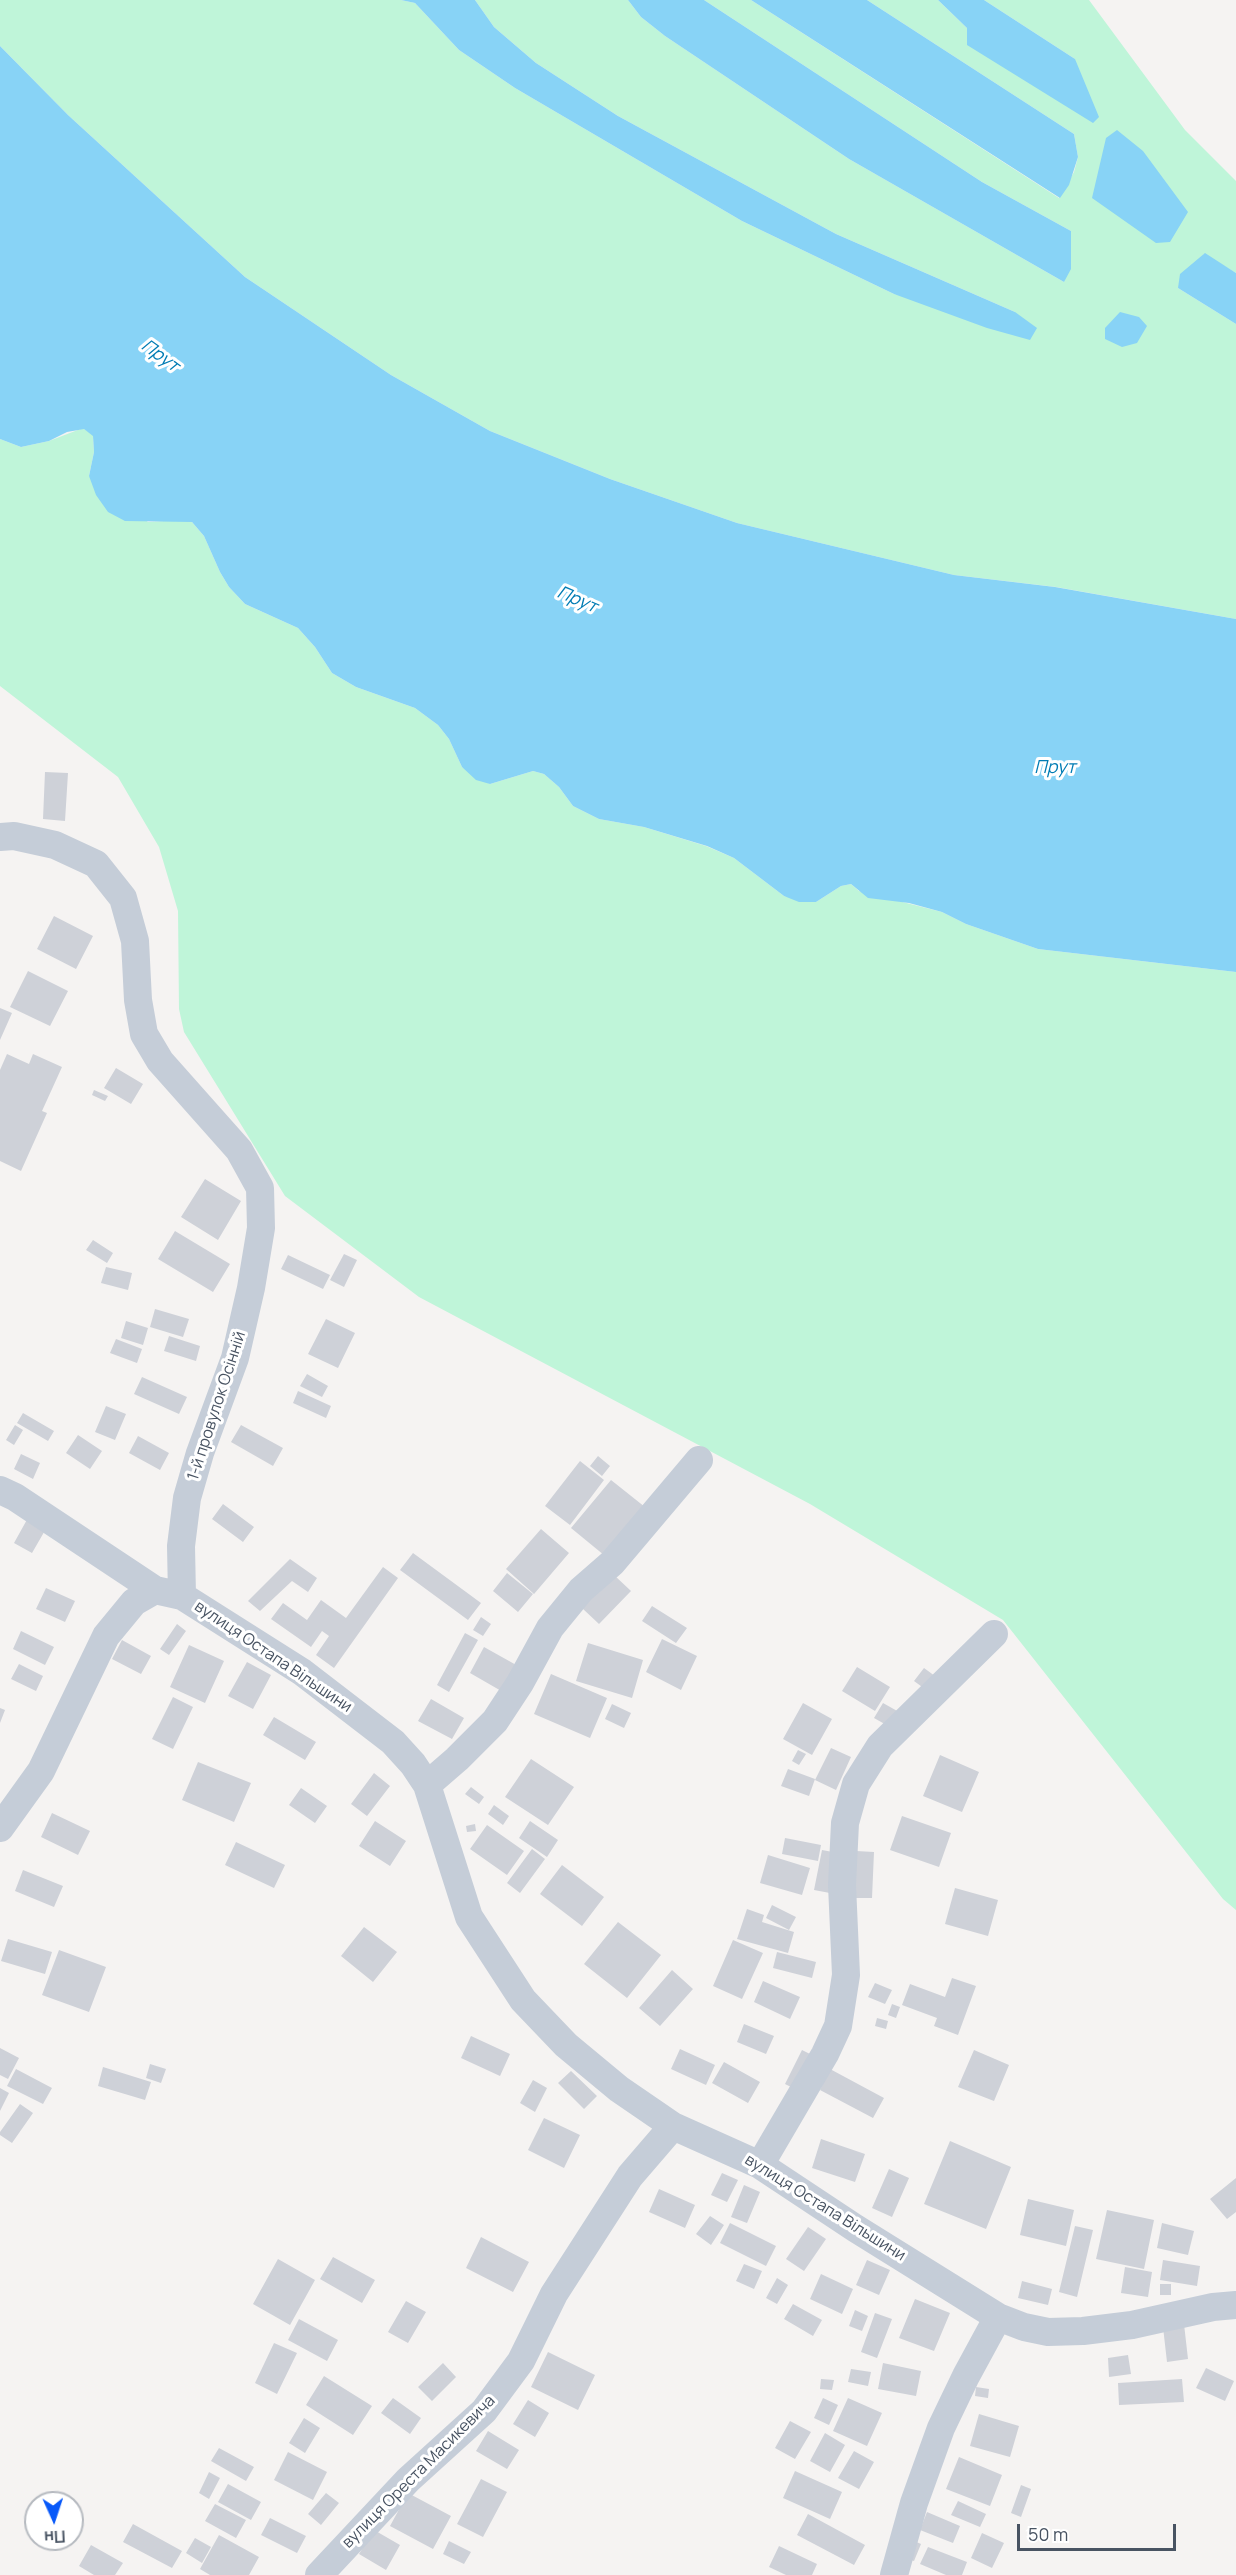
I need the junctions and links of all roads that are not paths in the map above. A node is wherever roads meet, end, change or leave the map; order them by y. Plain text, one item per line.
1 (0, 837) edge
2 (699, 1460) dead end
3 (0, 1490) edge
4 (169, 1593) junction
5 (994, 1634) dead end
6 (427, 1785) junction
7 (0, 1828) edge
8 (673, 2126) junction
9 (760, 2164) junction
10 (1236, 2305) edge
11 (998, 2317) junction
12 (319, 2575) edge
13 (894, 2575) edge

1 - 4 street, 1-й провулок Осінній
2 - 6 street
3 - 4 street, вулиця Остапа Вільшини
4 - 6 street, вулиця Остапа Вільшини
4 - 7 street
5 - 9 street
6 - 8 street, вулиця Остапа Вільшини
8 - 9 street, вулиця Остапа Вільшини
8 - 12 street, вулиця Ореста Масикевича
9 - 11 street, вулиця Остапа Вільшини
10 - 11 street, вулиця Остапа Вільшини
11 - 13 street

